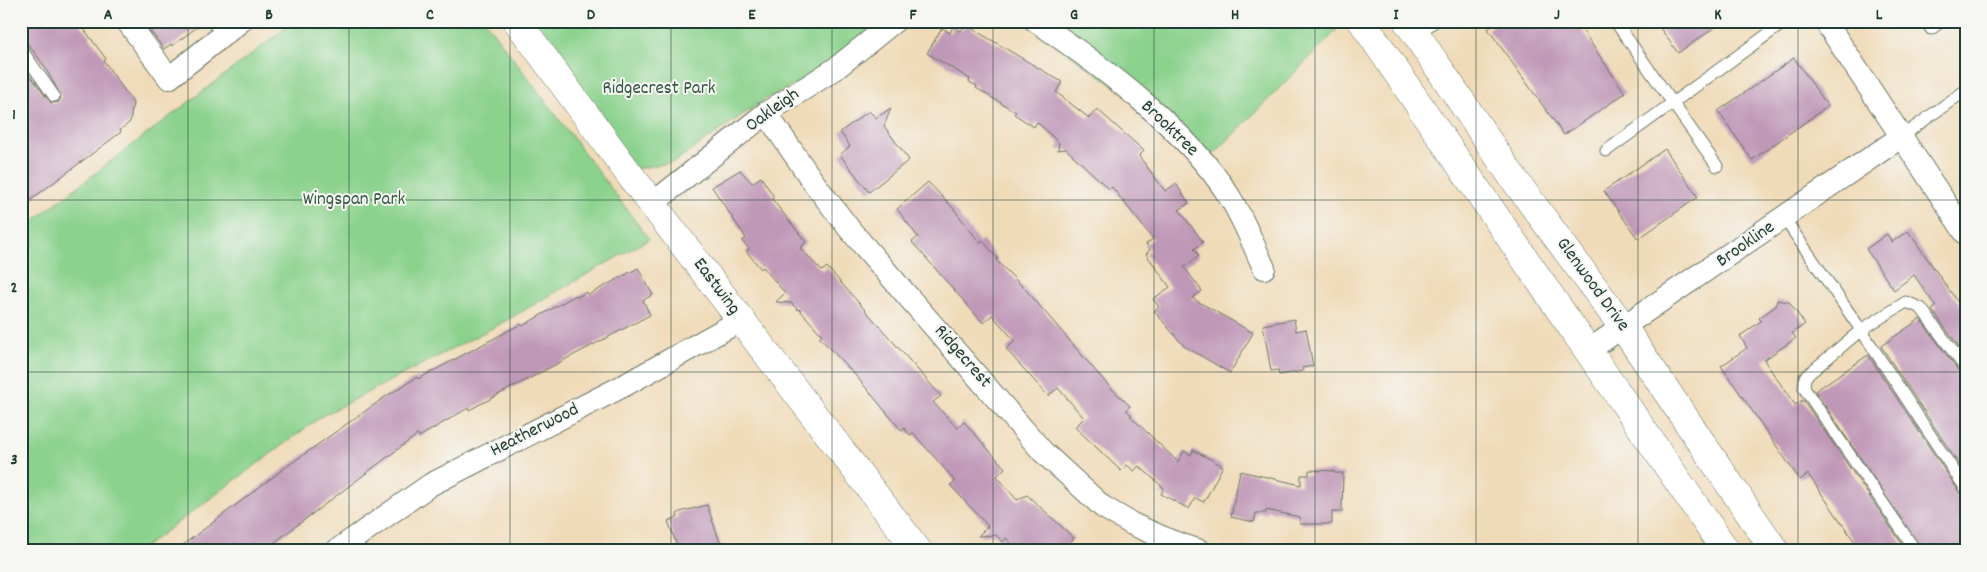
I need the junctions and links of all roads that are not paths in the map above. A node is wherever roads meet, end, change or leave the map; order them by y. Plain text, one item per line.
1 (127, 21) edge
2 (241, 21) edge
3 (517, 21) edge
4 (895, 21) edge
5 (1036, 21) edge
6 (1362, 21) edge
7 (1615, 21) edge
8 (1786, 21) edge
9 (1825, 21) edge
10 (1925, 21) edge
11 (1942, 21) edge
12 (1419, 26) edge
13 (218, 29) edge
14 (21, 49) edge
15 (1966, 90) edge
16 (54, 96) dead end
17 (1673, 103) junction
18 (766, 113) junction
19 (1902, 137) junction
20 (1606, 151) dead end
21 (1717, 166) dead end
22 (652, 204) junction
23 (1784, 218) junction
24 (1966, 234) edge
25 (1264, 268) dead end
26 (741, 320) junction
27 (1622, 327) junction
28 (1861, 330) junction
29 (1589, 350) junction
30 (1966, 369) edge
31 (1966, 490) edge
32 (336, 551) edge
33 (918, 551) edge
34 (1200, 551) edge
35 (1726, 551) edge
36 (1775, 551) edge
37 (1916, 551) edge

1 - 13 street
2 - 13 street
3 - 22 main road, Eastwing
4 - 18 street, Oakleigh
5 - 25 street, Brooktree
6 - 29 main road
7 - 17 lane
8 - 17 lane
9 - 19 street
10 - 11 lane
12 - 27 main road, Glenwood Drive
14 - 16 lane
15 - 19 lane
17 - 20 lane
17 - 21 lane
18 - 22 street, Oakleigh
18 - 34 street, Ridgecrest
19 - 23 street, Brookline
19 - 24 street
22 - 26 main road, Eastwing
23 - 27 street, Brookline
23 - 28 lane
26 - 32 street, Heatherwood
26 - 33 main road, Eastwing
27 - 29 street, Brookline
27 - 36 main road, Glenwood Drive
28 - 30 lane
28 - 31 lane
28 - 37 lane
29 - 35 main road

